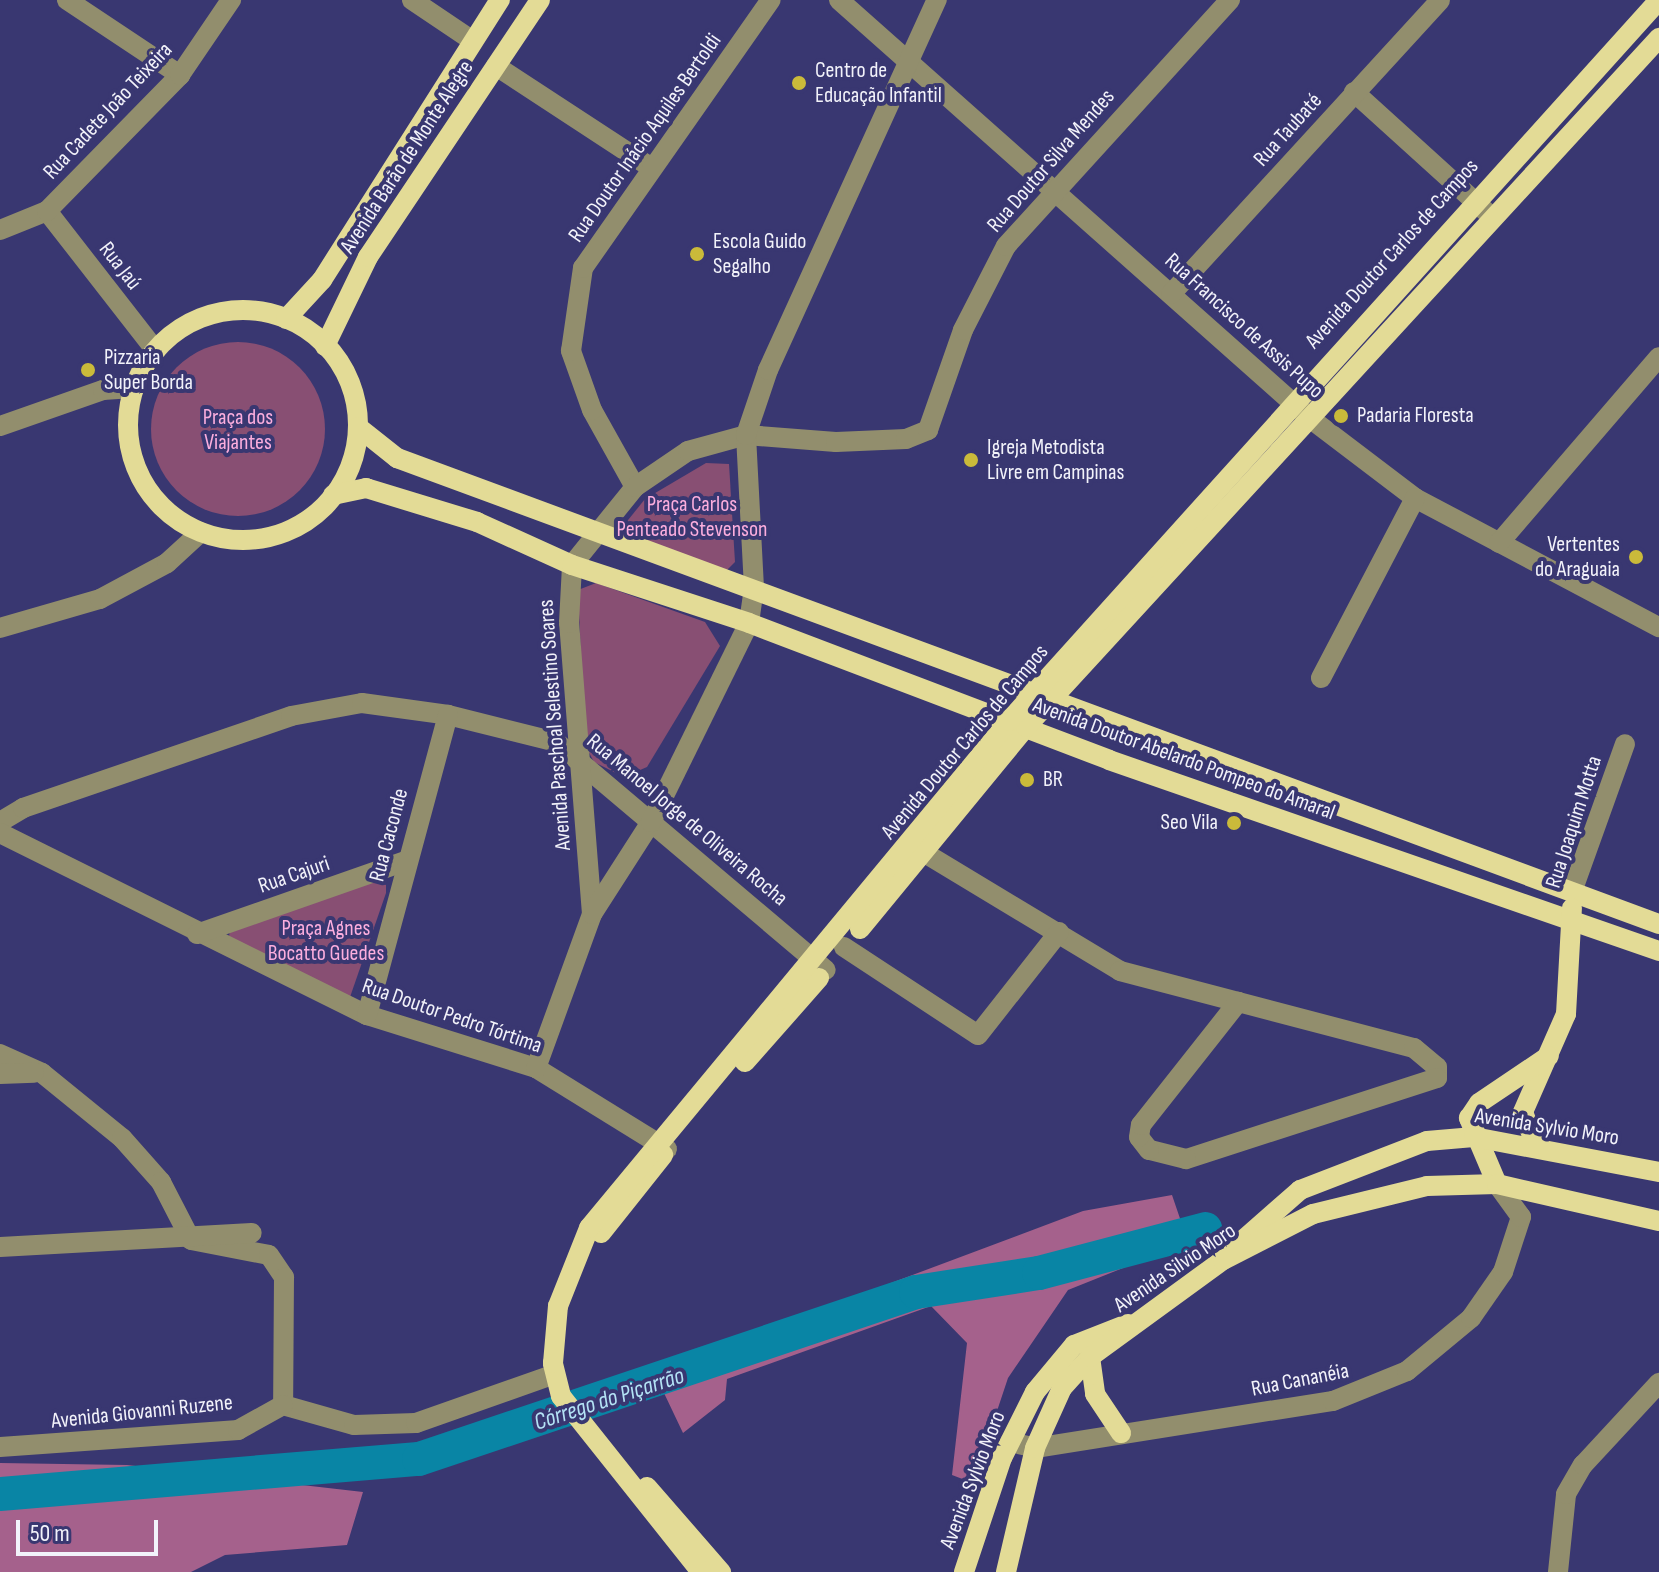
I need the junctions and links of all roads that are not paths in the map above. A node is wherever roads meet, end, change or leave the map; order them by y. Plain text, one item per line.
1 (67, 0) edge
2 (231, 0) edge
3 (412, 0) edge
4 (500, 0) edge
5 (540, 0) edge
6 (771, 0) edge
7 (839, 0) edge
8 (937, 0) edge
9 (1230, 0) edge
10 (1440, 0) edge
11 (1659, 0) edge
12 (1659, 38) edge
13 (473, 41) junction
14 (906, 60) junction
15 (496, 66) junction
16 (180, 75) junction
17 (1354, 92) junction
18 (652, 168) junction
19 (1055, 188) junction
20 (1472, 199) junction
21 (47, 211) junction
22 (1492, 217) junction
23 (0, 230) edge
24 (1171, 294) junction
25 (286, 319) junction
26 (325, 346) junction
27 (156, 351) junction
28 (1659, 357) edge
29 (133, 388) junction
30 (1293, 401) junction
31 (1311, 419) junction
32 (0, 426) edge
33 (358, 427) junction
34 (746, 435) junction
35 (635, 487) junction
36 (333, 495) junction
37 (1415, 498) junction
38 (201, 532) junction
39 (600, 533) junction
40 (1499, 543) junction
41 (572, 565) junction
42 (754, 588) junction
43 (749, 623) junction
44 (1659, 627) edge
45 (0, 628) edge
46 (1321, 678) dead end
47 (1042, 699) junction
48 (448, 715) junction
49 (1017, 724) junction
50 (1625, 744) dead end
51 (580, 759) junction
52 (1277, 785) junction
53 (1265, 815) junction
54 (0, 822) edge
55 (651, 822) junction
56 (0, 833) edge
57 (923, 852) junction
58 (406, 861) junction
59 (1572, 892) junction
60 (592, 914) junction
61 (1572, 919) junction
62 (1659, 924) edge
63 (1059, 932) junction
64 (197, 934) junction
65 (844, 947) junction
66 (1659, 951) edge
67 (821, 966) junction
68 (1238, 1002) junction
69 (367, 1015) junction
70 (0, 1054) edge
71 (1549, 1056) junction
72 (536, 1068) junction
73 (42, 1073) junction
74 (0, 1074) edge
75 (1474, 1137) junction
76 (662, 1145) junction
77 (1536, 1146) junction
78 (1659, 1172) edge
79 (1497, 1184) junction
80 (1659, 1221) edge
81 (252, 1233) dead end
82 (191, 1240) junction
83 (0, 1247) edge
84 (1223, 1260) junction
85 (1136, 1322) junction
86 (1090, 1357) junction
87 (555, 1374) junction
88 (1659, 1383) edge
89 (566, 1392) junction
90 (283, 1405) junction
91 (584, 1423) junction
92 (1121, 1433) junction
93 (1010, 1442) junction
94 (0, 1447) edge
95 (1035, 1448) junction
96 (701, 1572) edge
97 (721, 1572) edge
98 (964, 1572) edge
99 (1006, 1572) edge
100 (1558, 1572) edge

1 - 16 street
2 - 16 street, Rua Cadete João Teixeira
3 - 13 street
4 - 13 main road, Avenida Barão de Monte Alegre
5 - 15 main road, Avenida Barão de Monte Alegre
6 - 18 street, Rua Doutor Inácio Aquiles Bertoldi
7 - 14 street, Rua Francisco de Assis Pupo
8 - 14 street, Avenida Paschoal Selestino Soares
9 - 19 street, Rua Doutor Silva Mendes
10 - 17 street, Rua Taubaté
11 - 20 main road, Avenida Doutor Carlos de Campos
12 - 22 main road, Avenida Doutor Carlos de Campos
13 - 25 main road, Avenida Barão de Monte Alegre
14 - 19 street, Rua Francisco de Assis Pupo
14 - 34 street, Avenida Paschoal Selestino Soares
15 - 18 street
15 - 26 main road, Avenida Barão de Monte Alegre
16 - 21 street, Rua Cadete João Teixeira
17 - 20 street
17 - 24 street, Rua Taubaté
18 - 35 street, Rua Doutor Inácio Aquiles Bertoldi
19 - 24 street, Rua Francisco de Assis Pupo
19 - 34 street, Rua Doutor Silva Mendes
20 - 22 street
20 - 30 main road, Avenida Doutor Carlos de Campos
21 - 23 street, Rua Cadete João Teixeira
21 - 27 street, Rua Jaú
22 - 31 main road, Avenida Doutor Carlos de Campos
24 - 30 street, Rua Francisco de Assis Pupo
25 - 26 main road
25 - 27 main road
26 - 33 main road
27 - 29 main road
28 - 40 street
29 - 32 street
29 - 38 main road
30 - 31 street, Rua Francisco de Assis Pupo
30 - 47 main road, Avenida Doutor Carlos de Campos
31 - 37 street, Rua Francisco de Assis Pupo
31 - 47 main road, Avenida Doutor Carlos de Campos
33 - 36 main road
33 - 39 main road, Avenida Doutor Abelardo Pompeo do Amaral
34 - 35 street
34 - 42 street, Avenida Paschoal Selestino Soares
35 - 39 street
36 - 38 main road
36 - 41 main road, Avenida Doutor Abelardo Pompeo do Amaral
37 - 40 street, Rua Francisco de Assis Pupo
37 - 46 street
38 - 45 street
39 - 41 street
39 - 42 main road, Avenida Doutor Abelardo Pompeo do Amaral
40 - 44 street, Rua Francisco de Assis Pupo
41 - 43 main road, Avenida Doutor Abelardo Pompeo do Amaral
41 - 51 street, Avenida Paschoal Selestino Soares
42 - 43 street, Avenida Paschoal Selestino Soares
42 - 47 main road, Avenida Doutor Abelardo Pompeo do Amaral
43 - 49 main road, Avenida Doutor Abelardo Pompeo do Amaral
43 - 55 street, Avenida Paschoal Selestino Soares
47 - 49 main road, Avenida Doutor Carlos de Campos
47 - 52 main road, Avenida Doutor Abelardo Pompeo do Amaral
48 - 51 street, Rua Manoel Jorge de Oliveira Rocha
48 - 54 street, Rua Manoel Jorge de Oliveira Rocha
48 - 58 street, Rua Caconde
49 - 53 main road, Avenida Doutor Abelardo Pompeo do Amaral
49 - 57 main road, Avenida Doutor Carlos de Campos
49 - 67 main road, Avenida Doutor Carlos de Campos
50 - 59 street, Rua Joaquim Motta
51 - 55 street, Rua Manoel Jorge de Oliveira Rocha
51 - 60 street, Avenida Paschoal Selestino Soares
52 - 53 main road
52 - 59 main road, Avenida Doutor Abelardo Pompeo do Amaral
53 - 61 main road, Avenida Doutor Abelardo Pompeo do Amaral
55 - 60 street, Avenida Paschoal Selestino Soares
55 - 67 street, Rua Manoel Jorge de Oliveira Rocha
56 - 64 street, Rua Doutor Pedro Tórtima
57 - 63 street
57 - 65 main road, Avenida Doutor Carlos de Campos
58 - 64 street, Rua Cajuri
58 - 69 street, Rua Caconde
59 - 61 main road, Rua Joaquim Motta
59 - 62 main road, Avenida Doutor Abelardo Pompeo do Amaral
60 - 72 street, Avenida Paschoal Selestino Soares
61 - 66 main road, Avenida Doutor Abelardo Pompeo do Amaral
61 - 71 main road, Rua Joaquim Motta
63 - 65 street
63 - 68 street
64 - 69 street, Rua Doutor Pedro Tórtima
65 - 67 main road, Avenida Doutor Carlos de Campos
67 - 76 main road, Avenida Doutor Carlos de Campos
68 - 68 street
69 - 72 street, Rua Doutor Pedro Tórtima
70 - 73 street
71 - 75 main road
71 - 77 main road, Rua Joaquim Motta
72 - 76 street, Rua Doutor Pedro Tórtima
73 - 74 street
73 - 82 street
75 - 77 main road, Avenida Sylvio Moro
75 - 79 main road
75 - 84 main road, Avenida Sylvio Moro
76 - 87 main road, Avenida Doutor Carlos de Campos
76 - 89 main road, Avenida Doutor Carlos de Campos
77 - 78 main road, Avenida Sylvio Moro
79 - 80 main road, Avenida Silvio Moro
79 - 84 main road, Avenida Silvio Moro
79 - 92 street, Rua Cananéia
81 - 82 street
82 - 83 street
82 - 90 street
84 - 85 main road, Avenida Silvio Moro
85 - 86 main road, Avenida Silvio Moro
85 - 93 main road, Avenida Sylvio Moro
86 - 92 main road
86 - 95 main road, Avenida Silvio Moro
87 - 89 main road, Avenida Doutor Carlos de Campos
87 - 90 street
88 - 100 street
89 - 91 main road, Avenida Doutor Carlos de Campos
90 - 94 street, Avenida Giovanni Ruzene
91 - 96 main road, Avenida Doutor Carlos de Campos
91 - 97 main road, Avenida Doutor Carlos de Campos
92 - 95 street, Rua Cananéia
93 - 95 street, Rua Cananéia
93 - 98 main road, Avenida Sylvio Moro
95 - 99 main road, Avenida Silvio Moro

